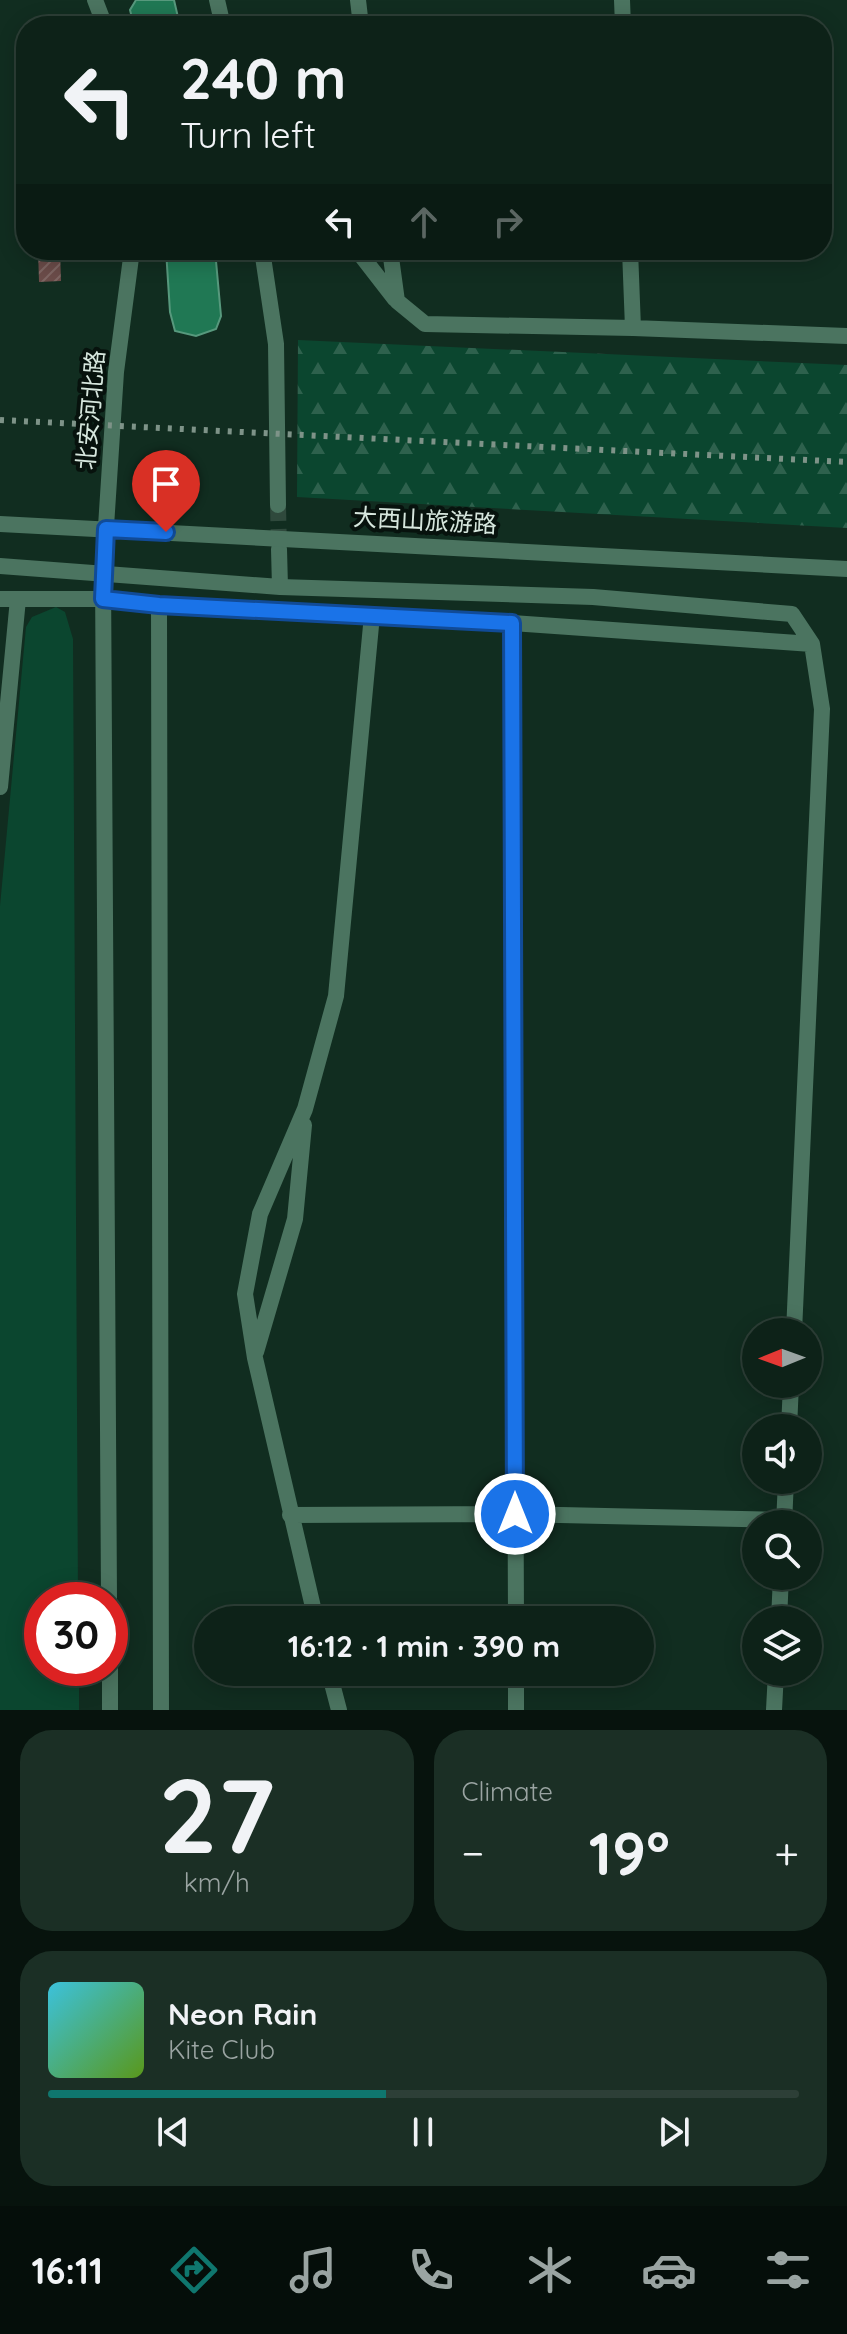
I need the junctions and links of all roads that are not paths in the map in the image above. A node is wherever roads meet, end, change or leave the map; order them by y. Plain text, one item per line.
1 (131, 260) edge
2 (263, 260) edge
3 (365, 260) edge
4 (391, 260) edge
5 (630, 260) edge
6 (397, 301) junction
7 (633, 328) junction
8 (847, 336) edge
9 (278, 505) tunnel mouth
10 (0, 524) edge
11 (106, 529) junction
12 (279, 549) tunnel mouth
13 (0, 566) edge
14 (847, 569) edge
15 (103, 573) junction
16 (280, 587) junction
17 (0, 599) edge
18 (18, 599) junction
19 (103, 599) junction
20 (159, 605) junction
21 (372, 615) junction
22 (512, 623) junction
23 (812, 644) junction
24 (0, 787) edge
25 (305, 1109) junction
26 (795, 1318) edge
27 (255, 1358) junction
28 (515, 1514) junction
29 (290, 1515) junction
30 (742, 1521) edge
31 (109, 1582) edge
32 (313, 1606) edge
33 (516, 1606) edge
34 (110, 1686) edge
35 (333, 1686) edge
36 (516, 1686) edge
37 (775, 1686) edge
38 (110, 1710) edge
39 (161, 1710) edge
40 (339, 1710) edge
41 (516, 1710) edge
42 (774, 1710) edge

1 - 11 street, 北安河北路
2 - 9 street
3 - 6 street
4 - 6 street
5 - 7 street
6 - 7 street
7 - 8 street
10 - 11 street, 大西山旅游路
11 - 14 street, 大西山旅游路
11 - 15 street, 北安河北路
12 - 16 street
13 - 15 street
15 - 16 street
15 - 19 street, 北安河北路
16 - 23 street
17 - 18 street
18 - 19 street
18 - 24 street
19 - 20 street
19 - 31 street, 北安河北路
20 - 21 street
20 - 39 street
21 - 22 street
21 - 25 street
22 - 23 street
22 - 28 street
23 - 26 street
25 - 27 street
25 - 27 street
27 - 29 street
28 - 29 street
28 - 30 street
28 - 33 street
29 - 32 street
34 - 38 street
35 - 40 street
36 - 41 street
37 - 42 street

